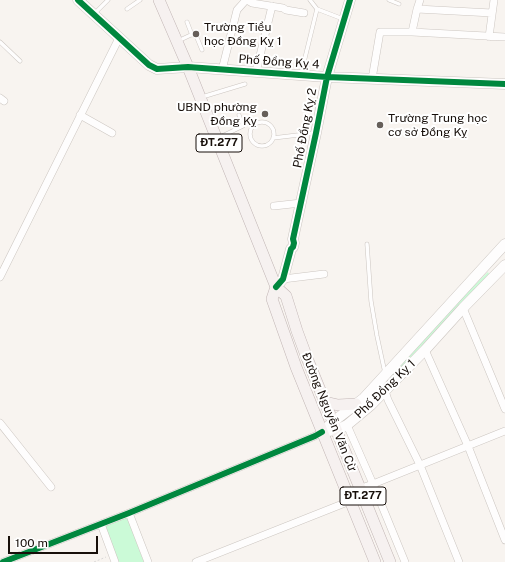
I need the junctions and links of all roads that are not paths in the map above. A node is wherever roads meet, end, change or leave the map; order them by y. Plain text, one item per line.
1 (108, 0) edge
2 (140, 0) edge
3 (159, 0) edge
4 (246, 0) edge
5 (310, 0) edge
6 (350, 0) edge
7 (389, 0) edge
8 (420, 0) edge
9 (494, 0) edge
10 (81, 1) edge
11 (399, 4) dead end
12 (272, 6) junction
13 (126, 9) dead end
14 (317, 9) junction
15 (417, 9) junction
16 (304, 13) dead end
17 (492, 13) junction
18 (93, 14) junction
19 (344, 19) junction
20 (187, 22) dead end
21 (412, 32) junction
22 (192, 35) junction
23 (489, 36) junction
24 (505, 37) edge
25 (119, 38) junction
26 (177, 41) junction
27 (0, 42) edge
28 (202, 50) dead end
29 (20, 61) dead end
30 (188, 67) junction
31 (222, 70) junction
32 (256, 72) junction
33 (301, 75) junction
34 (327, 77) junction
35 (372, 79) junction
36 (245, 84) dead end
37 (505, 84) edge
38 (201, 98) junction
39 (80, 115) junction
40 (239, 115) dead end
41 (243, 126) junction
42 (251, 132) junction
43 (112, 133) dead end
44 (316, 133) junction
45 (217, 138) junction
46 (273, 138) junction
47 (301, 203) junction
48 (274, 206) dead end
49 (367, 244) dead end
50 (503, 250) edge
51 (505, 265) edge
52 (324, 274) dead end
53 (0, 277) edge
54 (280, 283) junction
55 (463, 308) junction
56 (425, 350) junction
57 (385, 374) junction
58 (385, 391) junction
59 (325, 402) junction
60 (356, 404) junction
61 (505, 409) edge
62 (0, 423) edge
63 (347, 425) junction
64 (335, 426) junction
65 (505, 431) edge
66 (322, 432) junction
67 (468, 446) junction
68 (420, 465) junction
69 (373, 484) junction
70 (51, 487) dead end
71 (360, 489) junction
72 (348, 497) junction
73 (129, 513) junction
74 (101, 524) junction
75 (505, 540) edge
76 (3, 562) edge
77 (115, 562) edge
78 (148, 562) edge
79 (196, 562) edge
80 (375, 562) edge
81 (390, 562) edge
82 (405, 562) edge
83 (459, 562) edge

1 - 18 lane
2 - 13 lane
3 - 26 main road, Đường Nguyễn Văn Cừ / ĐT.277
4 - 12 street
4 - 31 street
5 - 14 lane
6 - 19 street, Phố Đồng Kỵ 2
7 - 11 lane
8 - 15 street
9 - 17 street
10 - 18 street, Phố Đồng Kỵ 4
12 - 16 street
12 - 32 street
14 - 19 lane
14 - 33 lane
15 - 17 street
15 - 21 street
17 - 23 street
18 - 25 street, Phố Đồng Kỵ 4
19 - 34 street, Phố Đồng Kỵ 2
20 - 22 lane
21 - 23 street
21 - 35 street
22 - 26 lane
22 - 28 lane
23 - 24 street
25 - 30 street, Phố Đồng Kỵ 4
25 - 39 street
26 - 30 main road, Đường Nguyễn Văn Cừ / ĐT.277
27 - 29 lane
30 - 31 street, Phố Đồng Kỵ 4
30 - 38 main road, Đường Nguyễn Văn Cừ / ĐT.277
31 - 32 street, Phố Đồng Kỵ 4
32 - 33 street, Phố Đồng Kỵ 4
33 - 34 street, Phố Đồng Kỵ 4
34 - 35 street, Phố Đồng Kỵ 4
34 - 44 street, Phố Đồng Kỵ 2
35 - 37 street, Phố Đồng Kỵ 4
36 - 38 lane
38 - 45 main road, Đường Nguyễn Văn Cừ / ĐT.277
39 - 43 street
39 - 53 street
40 - 41 lane
41 - 42 lane
41 - 45 lane
42 - 46 lane
42 - 46 lane
44 - 46 lane
44 - 47 street, Phố Đồng Kỵ 2
45 - 54 main road, Đường Nguyễn Văn Cừ / ĐT.277
47 - 48 street
47 - 54 street, Phố Đồng Kỵ 2
49 - 57 lane
50 - 57 street, Phố Đồng Kỵ 1
51 - 55 street, Phố Đồng Kỵ 1
52 - 54 street
54 - 59 main road, Đường Nguyễn Văn Cừ / ĐT.277
54 - 66 main road, Đường Nguyễn Văn Cừ / ĐT.277
55 - 56 street, Phố Đồng Kỵ 1
55 - 61 street
56 - 58 street, Phố Đồng Kỵ 1
56 - 67 street
57 - 60 street, Phố Đồng Kỵ 1
58 - 63 street, Phố Đồng Kỵ 1
58 - 68 street
59 - 60 main road
59 - 64 main road, Đường Nguyễn Văn Cừ / ĐT.277
60 - 64 street, Phố Đồng Kỵ 1
62 - 70 street
63 - 64 street, Phố Đồng Kỵ 1
63 - 69 street
64 - 66 street, Phố Đồng Kỵ 1
64 - 71 main road, Đường Nguyễn Văn Cừ / ĐT.277
65 - 67 street
66 - 72 main road, Đường Nguyễn Văn Cừ / ĐT.277
66 - 73 street
67 - 68 street
67 - 75 street
68 - 69 street
68 - 83 street
69 - 71 street
69 - 82 street
71 - 72 street
71 - 81 main road, Đường Nguyễn Văn Cừ / ĐT.277
72 - 79 street
72 - 80 main road, Đường Nguyễn Văn Cừ / ĐT.277
73 - 74 street
73 - 78 street
74 - 76 street
74 - 77 street

